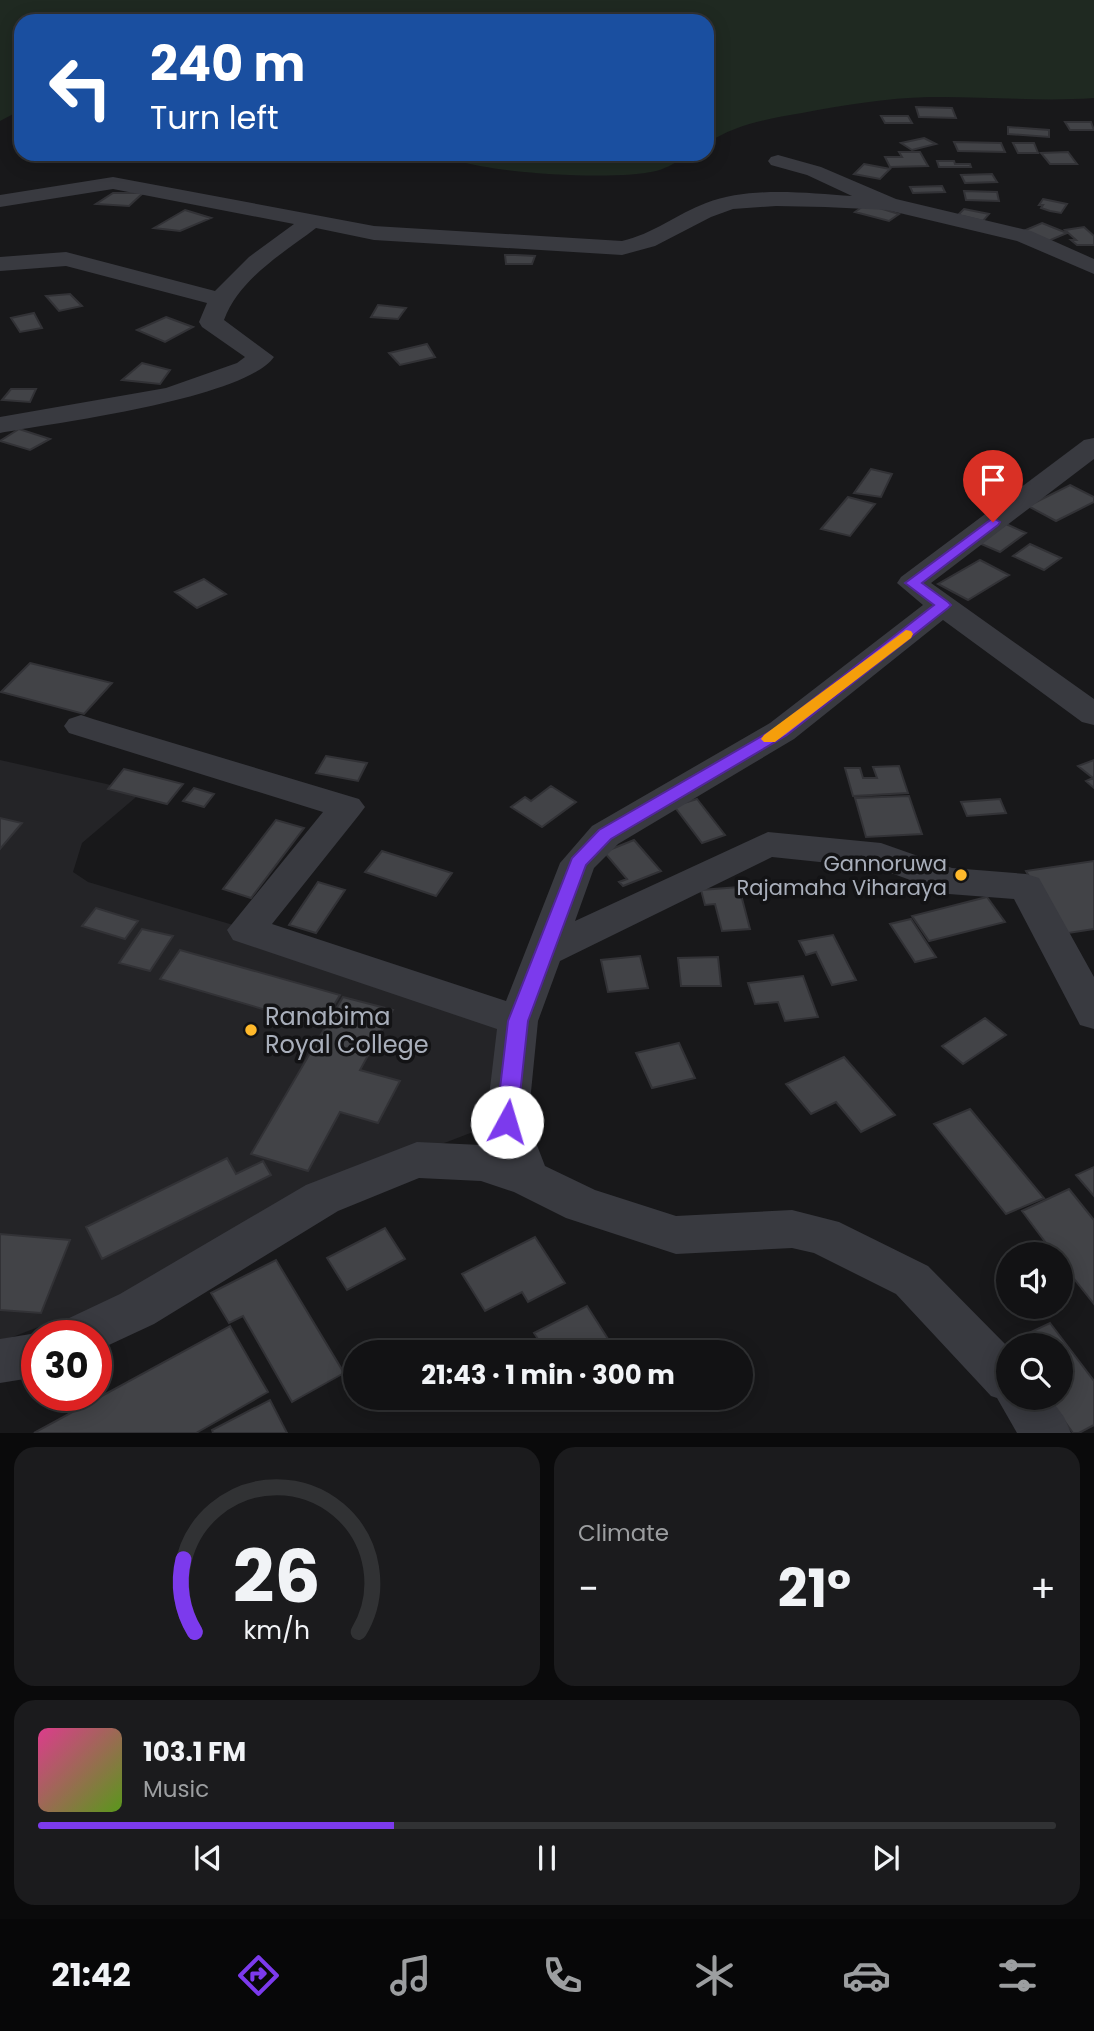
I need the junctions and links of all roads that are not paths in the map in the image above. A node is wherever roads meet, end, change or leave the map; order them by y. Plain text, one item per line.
1 (778, 162) dead end
2 (0, 201) edge
3 (888, 204) junction
4 (312, 221) junction
5 (0, 264) edge
6 (1094, 267) edge
7 (220, 299) junction
8 (0, 425) edge
9 (1094, 446) edge
10 (943, 605) junction
11 (1094, 715) edge
12 (81, 726) dead end
13 (542, 953) junction
14 (1094, 1014) edge
15 (518, 1021) junction
16 (528, 1178) junction
17 (112, 1321) edge
18 (21, 1358) edge
19 (0, 1361) edge
20 (996, 1368) edge
21 (1030, 1410) edge
22 (1046, 1433) edge

1 - 3 street
2 - 4 street
3 - 4 street
3 - 6 street
4 - 7 street
5 - 7 street
7 - 8 street
9 - 10 street
10 - 11 street
10 - 13 street
12 - 15 street
13 - 14 street
13 - 15 street
15 - 16 street
16 - 17 street
16 - 20 street
18 - 19 street
21 - 22 street

